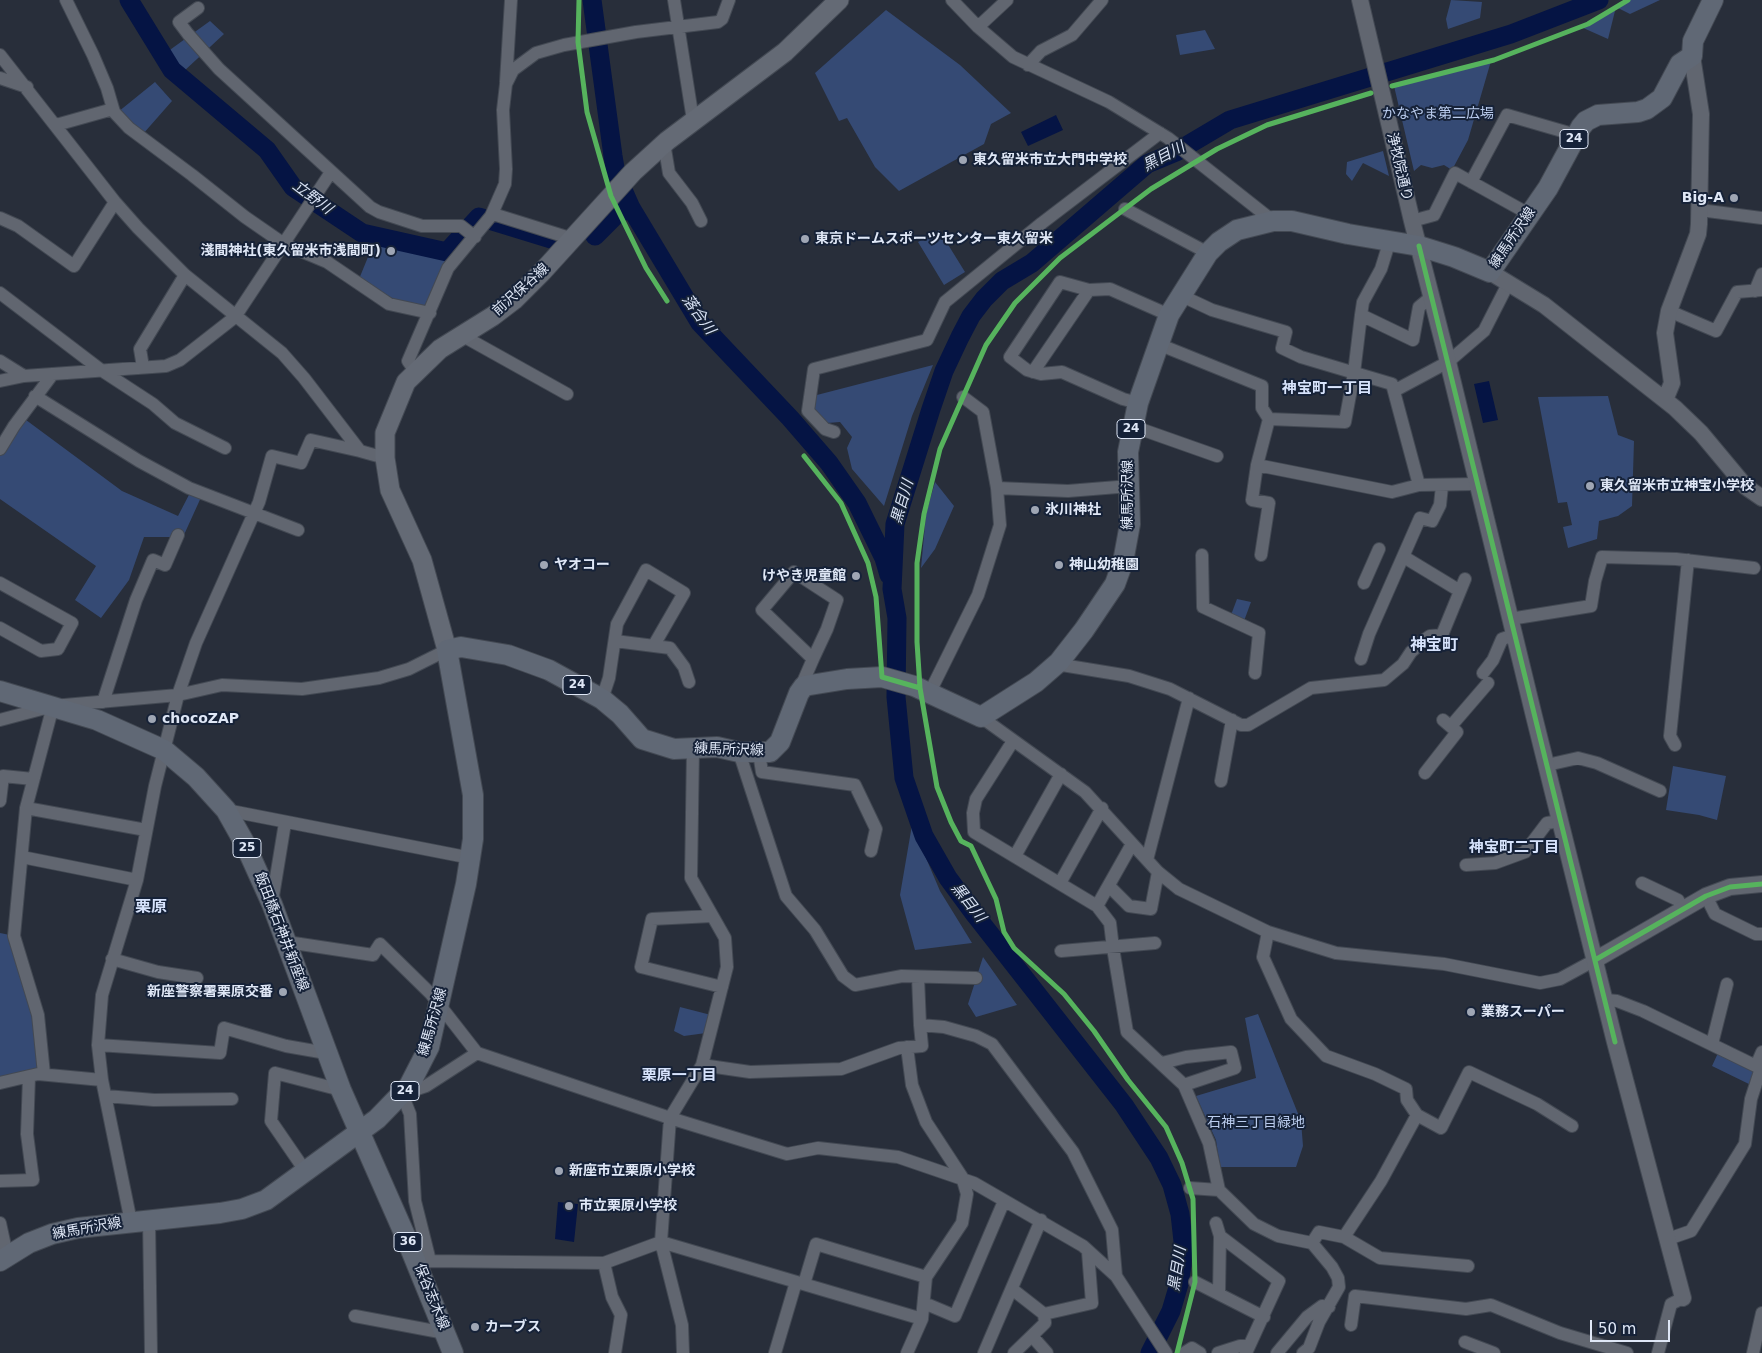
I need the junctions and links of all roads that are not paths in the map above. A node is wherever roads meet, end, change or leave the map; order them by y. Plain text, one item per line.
1 (66, 0) edge
2 (511, 0) edge
3 (674, 0) edge
4 (729, 0) edge
5 (838, 0) edge
6 (952, 0) edge
7 (1007, 0) edge
8 (1102, 0) edge
9 (1360, 0) edge
10 (1713, 0) edge
11 (198, 8) dead end
12 (680, 26) junction
13 (978, 27) junction
14 (0, 55) edge
15 (1692, 56) junction
16 (1028, 65) junction
17 (0, 78) edge
18 (506, 84) junction
19 (27, 87) junction
20 (113, 110) junction
21 (693, 120) junction
22 (56, 125) junction
23 (1160, 133) junction
24 (1576, 135) junction
25 (664, 143) junction
26 (331, 172) junction
27 (1471, 182) junction
28 (114, 202) junction
29 (1125, 209) dead end
30 (1700, 210) junction
31 (1528, 214) junction
32 (492, 215) junction
33 (0, 218) edge
34 (1762, 218) edge
35 (701, 221) dead end
36 (1273, 221) junction
37 (1412, 221) junction
38 (472, 231) junction
39 (573, 239) junction
40 (1390, 240) junction
41 (284, 244) junction
42 (1418, 246) junction
43 (1208, 253) junction
44 (1490, 272) junction
45 (1762, 274) edge
46 (185, 276) junction
47 (1510, 282) junction
48 (1089, 290) junction
49 (1759, 290) edge
50 (0, 293) edge
51 (1180, 295) junction
52 (1431, 297) junction
53 (1669, 311) junction
54 (430, 312) junction
55 (1169, 315) junction
56 (1361, 315) junction
57 (235, 317) junction
58 (463, 336) junction
59 (1158, 344) junction
60 (0, 361) edge
61 (1448, 362) junction
62 (143, 367) junction
63 (101, 370) junction
64 (415, 371) junction
65 (1033, 372) junction
66 (1354, 373) junction
67 (52, 375) junction
68 (24, 376) junction
69 (0, 381) edge
70 (1394, 391) junction
71 (567, 394) dead end
72 (36, 396) junction
73 (963, 397) dead end
74 (1665, 400) junction
75 (1138, 403) junction
76 (1268, 419) junction
77 (1132, 426) junction
78 (834, 432) dead end
79 (225, 448) dead end
80 (0, 449) edge
81 (360, 451) junction
82 (1217, 456) dead end
83 (385, 458) junction
84 (1257, 465) junction
85 (1477, 484) junction
86 (1419, 485) junction
87 (1130, 486) junction
88 (1442, 486) junction
89 (997, 488) junction
90 (1762, 498) edge
91 (254, 514) junction
92 (298, 530) dead end
93 (178, 535) dead end
94 (1379, 549) dead end
95 (1261, 554) dead end
96 (1202, 555) dead end
97 (1404, 557) junction
98 (1688, 560) junction
99 (1754, 568) dead end
100 (0, 583) edge
101 (1364, 583) dead end
102 (1512, 627) junction
103 (0, 628) edge
104 (615, 641) junction
105 (654, 645) junction
106 (447, 650) junction
107 (814, 659) junction
108 (1361, 659) dead end
109 (1059, 662) junction
110 (1255, 673) dead end
111 (689, 682) dead end
112 (804, 686) junction
113 (922, 689) junction
114 (0, 691) edge
115 (178, 696) junction
116 (1189, 698) junction
117 (602, 699) junction
118 (103, 702) junction
119 (53, 706) junction
120 (981, 717) junction
121 (0, 720) edge
122 (1232, 720) junction
123 (1013, 741) junction
124 (1675, 745) dead end
125 (693, 748) junction
126 (164, 750) junction
127 (749, 753) junction
128 (1547, 765) junction
129 (1425, 773) dead end
130 (1061, 774) junction
131 (33, 779) junction
132 (1221, 781) dead end
133 (1660, 791) dead end
134 (0, 801) edge
135 (26, 808) junction
136 (1102, 808) junction
137 (226, 810) junction
138 (1561, 821) junction
139 (285, 823) junction
140 (146, 830) junction
141 (1132, 844) junction
142 (871, 850) dead end
143 (1015, 856) junction
144 (22, 858) junction
145 (471, 858) junction
146 (1147, 860) junction
147 (1466, 865) dead end
148 (1158, 872) junction
149 (137, 880) junction
150 (1060, 883) junction
151 (1642, 883) dead end
152 (1762, 884) edge
153 (1109, 886) junction
154 (1706, 896) junction
155 (272, 904) junction
156 (1097, 906) junction
157 (1683, 909) junction
158 (712, 916) junction
159 (1268, 932) junction
160 (1762, 934) edge
161 (287, 942) junction
162 (1155, 943) dead end
163 (1112, 948) junction
164 (1061, 951) dead end
165 (112, 959) junction
166 (1595, 960) junction
167 (918, 977) junction
168 (197, 978) dead end
169 (976, 978) dead end
170 (1727, 984) dead end
171 (722, 987) junction
172 (1606, 1000) junction
173 (440, 1006) junction
174 (920, 1025) junction
175 (1712, 1044) junction
176 (98, 1045) junction
177 (908, 1047) junction
178 (326, 1052) junction
179 (1762, 1052) edge
180 (477, 1053) junction
181 (1162, 1063) junction
182 (702, 1065) junction
183 (1760, 1068) edge
184 (44, 1074) junction
185 (29, 1077) junction
186 (102, 1080) junction
187 (0, 1083) edge
188 (1184, 1085) junction
189 (341, 1090) junction
190 (402, 1094) junction
191 (106, 1096) junction
192 (232, 1099) dead end
193 (1417, 1116) junction
194 (670, 1118) junction
195 (1572, 1126) dead end
196 (360, 1132) junction
197 (306, 1172) junction
198 (962, 1177) junction
199 (0, 1181) edge
200 (1190, 1188) dead end
201 (1219, 1190) junction
202 (1004, 1201) junction
203 (1041, 1220) junction
204 (140, 1221) junction
205 (0, 1223) edge
206 (1216, 1223) dead end
207 (1220, 1236) junction
208 (1344, 1237) junction
209 (1668, 1239) junction
210 (661, 1242) junction
211 (1312, 1242) junction
212 (1088, 1252) junction
213 (3, 1258) edge
214 (604, 1263) junction
215 (424, 1264) junction
216 (1468, 1266) dead end
217 (1116, 1276) junction
218 (926, 1277) junction
219 (1196, 1282) dead end
220 (800, 1283) junction
221 (1012, 1289) junction
222 (1219, 1294) junction
223 (1683, 1298) joint
224 (924, 1303) junction
225 (1328, 1306) junction
226 (1762, 1313) edge
227 (1044, 1314) junction
228 (355, 1316) dead end
229 (1264, 1317) junction
230 (922, 1319) junction
231 (1351, 1325) dead end
232 (445, 1333) junction
233 (1032, 1336) junction
234 (1465, 1342) dead end
235 (1248, 1350) edge
236 (151, 1353) edge
237 (453, 1353) edge
238 (615, 1353) edge
239 (683, 1353) edge
240 (774, 1353) edge
241 (907, 1353) edge
242 (984, 1353) edge
243 (1014, 1353) edge
244 (1047, 1353) edge
245 (1166, 1353) edge
246 (1184, 1353) edge
247 (1200, 1353) edge
248 (1218, 1353) edge
249 (1277, 1353) edge
250 (1303, 1353) edge
251 (1494, 1353) edge
252 (1627, 1353) edge
253 (1658, 1353) edge
254 (1753, 1353) edge

1 - 20 street
2 - 18 street
3 - 12 street
4 - 12 street
5 - 21 main road, 前沢保谷線
6 - 13 street
7 - 13 street
8 - 16 street
9 - 37 street, 浄牧院通り
10 - 15 main road
11 - 26 street
12 - 18 street
12 - 21 street
13 - 16 street
14 - 19 street
15 - 24 main road, 練馬所沢線 / 24
15 - 30 street
16 - 23 street
17 - 19 street
18 - 32 street
19 - 22 street
20 - 22 street
20 - 41 street
21 - 25 main road, 前沢保谷線
22 - 28 street
23 - 36 street
23 - 78 street
24 - 27 street
24 - 31 main road, 練馬所沢線 / 24
25 - 35 street
25 - 39 main road, 前沢保谷線
26 - 38 street
26 - 41 street
27 - 31 street
27 - 37 street
28 - 33 street
28 - 46 street
29 - 43 street
30 - 34 street
30 - 53 street
31 - 44 main road, 練馬所沢線 / 24
32 - 38 street
32 - 39 street
36 - 40 main road, 練馬所沢線 / 24
36 - 43 main road, 練馬所沢線 / 24
37 - 42 street, 浄牧院通り
38 - 54 street
39 - 58 main road, 前沢保谷線
40 - 42 main road, 練馬所沢線 / 24
40 - 56 street
41 - 54 street
41 - 57 street
42 - 44 main road, 練馬所沢線 / 24
42 - 52 street, 浄牧院通り
43 - 51 main road, 練馬所沢線 / 24
44 - 47 street
45 - 49 street
46 - 57 street
46 - 62 street
47 - 61 street
47 - 74 street
48 - 55 street
48 - 65 street
48 - 65 street
49 - 53 street
50 - 63 street
51 - 55 main road, 練馬所沢線 / 24
51 - 66 street
52 - 56 street
52 - 61 street, 浄牧院通り
53 - 74 street
54 - 64 street
55 - 59 main road, 練馬所沢線 / 24
56 - 66 street
57 - 62 street
57 - 81 street
58 - 64 main road, 前沢保谷線
58 - 71 street
59 - 75 main road, 練馬所沢線 / 24
59 - 76 street
60 - 68 street
61 - 70 street
61 - 85 street, 浄牧院通り
62 - 63 street
63 - 67 street
63 - 79 street
64 - 83 main road, 前沢保谷線
65 - 75 street
66 - 70 street
66 - 76 street
67 - 68 street
67 - 72 street
68 - 69 street
70 - 86 street
72 - 80 street
72 - 91 street
73 - 89 street
74 - 90 street
75 - 77 main road, 練馬所沢線 / 24
76 - 84 street
77 - 82 street
77 - 87 main road, 練馬所沢線 / 24
81 - 83 street
81 - 91 street
83 - 106 main road, 前沢保谷線
84 - 86 street
84 - 95 street
85 - 88 street
85 - 102 street, 浄牧院通り
86 - 88 street
87 - 89 street
87 - 109 main road, 練馬所沢線 / 24
88 - 97 street
89 - 113 street
91 - 92 street
91 - 115 street
93 - 118 street
94 - 101 street
96 - 110 street
97 - 108 street
97 - 122 street
98 - 99 street
98 - 102 street
98 - 124 street
100 - 103 street
102 - 128 street, 浄牧院通り
102 - 129 street
104 - 105 street
104 - 105 street
104 - 117 street
105 - 111 street
106 - 115 street
106 - 117 main road, 練馬所沢線 / 24
106 - 145 main road, 練馬所沢線 / 24
107 - 107 street
107 - 112 street
109 - 116 street
109 - 120 main road, 練馬所沢線 / 24
112 - 113 main road
112 - 127 main road, 練馬所沢線
113 - 120 main road
114 - 119 main road, 飯田橋石神井新座線 / 25
115 - 118 street
115 - 126 street
116 - 122 street
116 - 146 street
117 - 125 main road, 練馬所沢線 / 24
118 - 119 street
119 - 121 street
119 - 126 main road, 飯田橋石神井新座線 / 25
119 - 131 street
120 - 123 street
122 - 132 street
123 - 130 street
123 - 143 street
125 - 127 main road, 練馬所沢線 / 24
125 - 158 street
126 - 137 main road, 飯田橋石神井新座線 / 25
126 - 140 street
127 - 142 street
127 - 167 street
128 - 133 street
128 - 138 street, 浄牧院通り
130 - 136 street
130 - 143 street
131 - 134 street
131 - 135 street
135 - 140 street
135 - 144 street
136 - 141 street
136 - 150 street
137 - 139 street
137 - 155 main road, 飯田橋石神井新座線 / 25
138 - 147 street
138 - 166 street, 浄牧院通り
139 - 145 street
139 - 155 street
140 - 149 street
141 - 146 street
141 - 153 street
143 - 150 street
144 - 149 street
144 - 184 street
145 - 173 main road, 練馬所沢線 / 24
146 - 148 street
148 - 153 street
148 - 159 street
149 - 165 street
150 - 156 street
151 - 157 street
152 - 154 street
153 - 156 street
154 - 157 street
154 - 160 street
155 - 161 main road, 飯田橋石神井新座線 / 25
156 - 163 street
157 - 166 street
158 - 171 street
158 - 171 street
159 - 166 street
159 - 193 street
161 - 173 street
161 - 178 main road, 飯田橋石神井新座線 / 25
162 - 163 street
163 - 164 street
163 - 181 street
165 - 168 street
165 - 176 street
166 - 172 street, 浄牧院通り
167 - 169 street
167 - 174 street
170 - 175 street
171 - 182 street
172 - 175 street
172 - 209 street, 浄牧院通り
173 - 180 street
173 - 190 main road, 練馬所沢線 / 24
174 - 177 street
174 - 217 street
175 - 183 street
176 - 178 street
176 - 186 street
177 - 182 street
177 - 198 street
178 - 189 main road, 飯田橋石神井新座線 / 25
179 - 183 street
180 - 190 street
180 - 194 street
181 - 188 street
181 - 188 street
182 - 194 street
183 - 209 street
184 - 185 street
184 - 186 street
185 - 187 street
185 - 199 street
186 - 191 street
188 - 201 street
189 - 196 main road, 飯田橋石神井新座線 / 25
189 - 197 street
190 - 196 main road, 練馬所沢線 / 24
190 - 215 street
191 - 192 street
191 - 204 street
193 - 195 street
193 - 208 street
194 - 198 street
194 - 210 street
196 - 197 main road, 練馬所沢線 / 24
196 - 215 main road, 保谷志木線 / 36
197 - 204 main road, 練馬所沢線 / 24
198 - 202 street
198 - 218 street
200 - 201 street
201 - 211 street
202 - 203 street
202 - 224 street
203 - 212 street
203 - 221 street
204 - 213 main road, 練馬所沢線 / 24
204 - 236 street
205 - 213 street
206 - 207 street
207 - 222 street
207 - 229 street
208 - 211 street
208 - 216 street
209 - 223 street, 浄牧院通り
210 - 214 street
210 - 220 street
210 - 239 street
211 - 225 street
212 - 217 street
212 - 227 street
214 - 215 street
214 - 238 street
215 - 232 main road, 保谷志木線 / 36
217 - 245 street
218 - 220 street
218 - 224 street
219 - 222 street
220 - 230 street
220 - 240 street
221 - 227 street
221 - 242 street
222 - 229 street
223 - 253 street
224 - 230 street
225 - 249 street
225 - 250 street
226 - 254 street
227 - 233 street
228 - 232 street
229 - 235 street
230 - 241 street
231 - 252 street
232 - 237 main road, 保谷志木線 / 36
233 - 243 street
233 - 244 street
234 - 251 street
235 - 248 street
246 - 247 street

